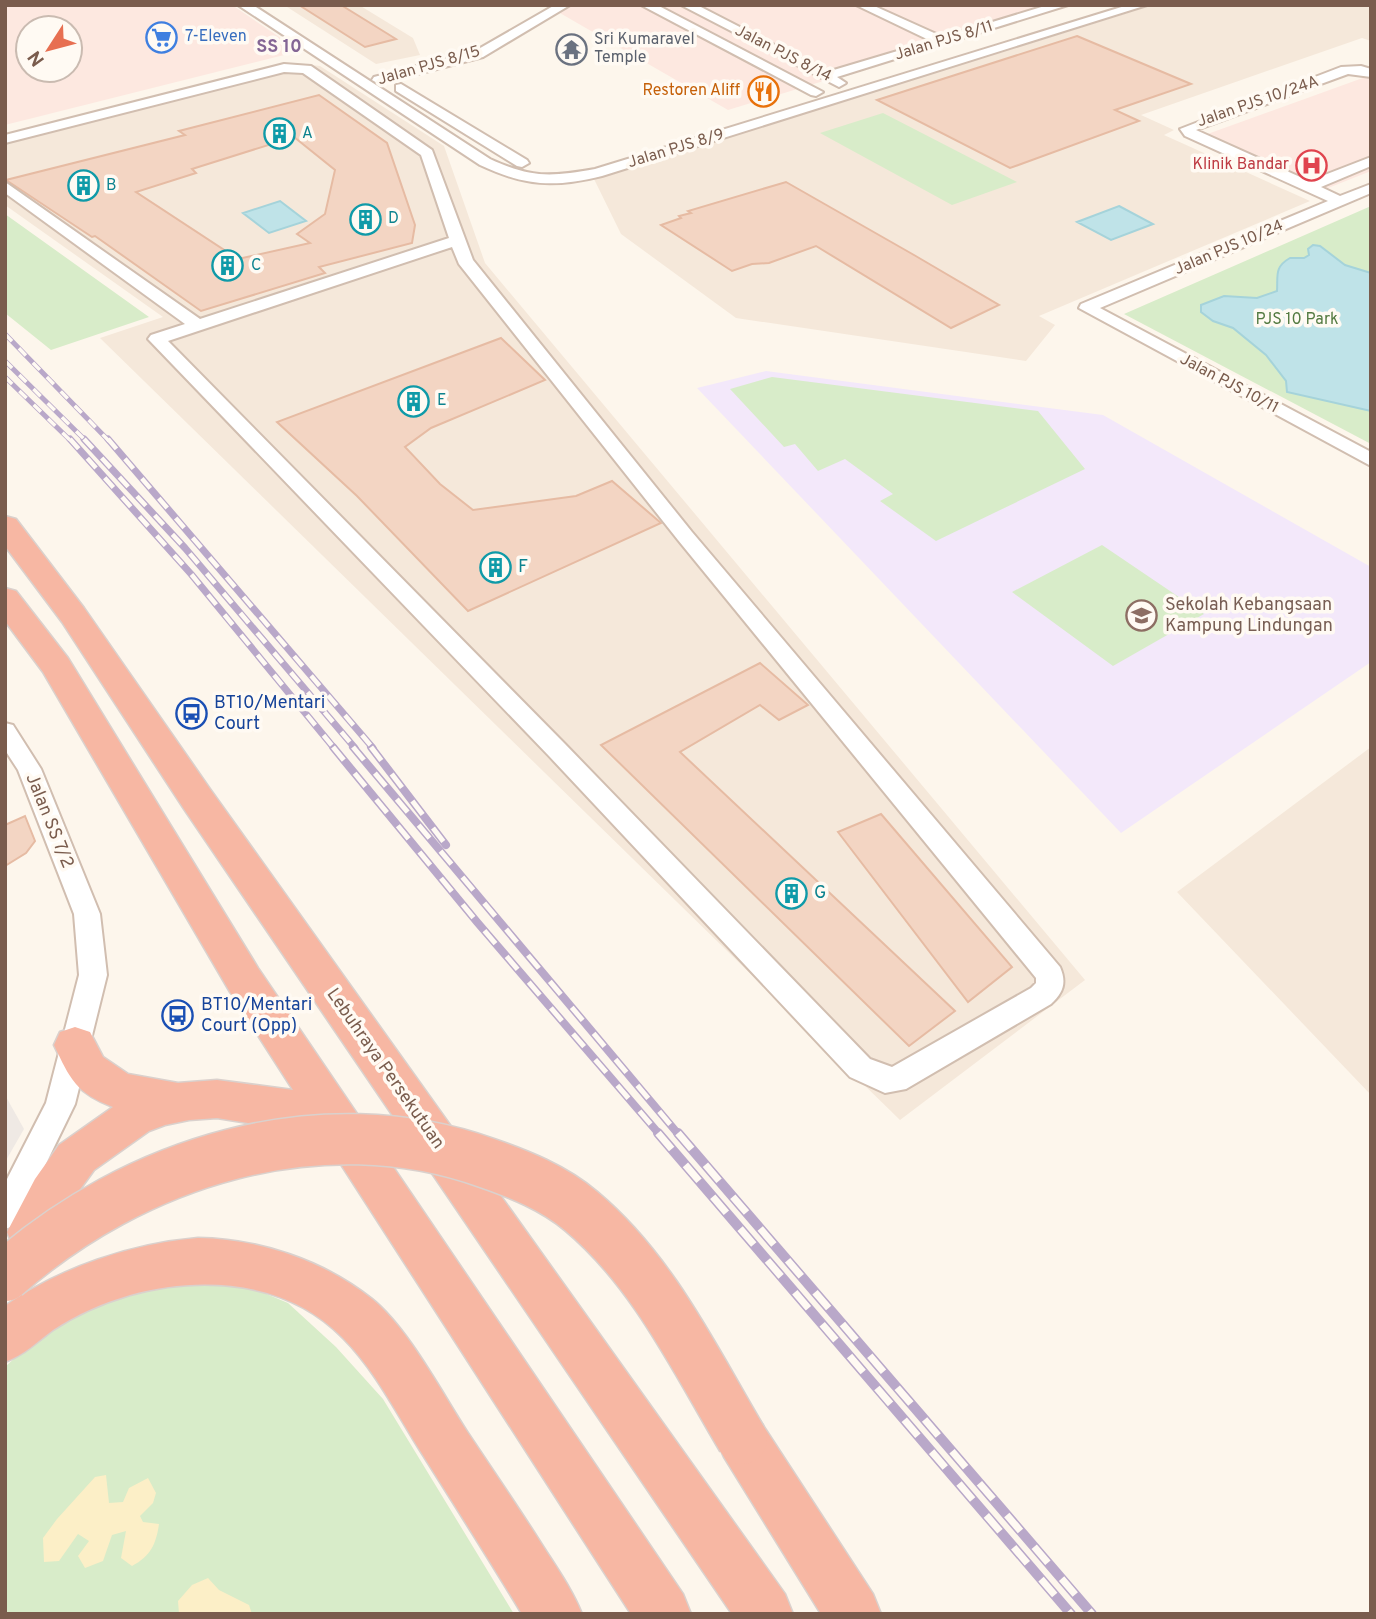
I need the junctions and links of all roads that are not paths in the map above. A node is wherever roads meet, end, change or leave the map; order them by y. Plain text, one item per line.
1 (244, 5) edge
2 (543, 5) edge
3 (564, 5) edge
4 (647, 5) edge
5 (687, 5) edge
6 (862, 5) edge
7 (1062, 5) edge
8 (1100, 5) edge
9 (1141, 5) edge
10 (942, 41) junction
11 (377, 72) junction
12 (1371, 73) edge
13 (826, 76) junction
14 (361, 81) junction
15 (842, 84) junction
16 (816, 92) junction
17 (723, 120) junction
18 (740, 129) junction
19 (437, 132) junction
20 (5, 139) edge
21 (410, 139) junction
22 (1371, 161) edge
23 (547, 169) junction
24 (564, 179) junction
25 (5, 186) edge
26 (1308, 187) junction
27 (1371, 188) edge
28 (1340, 201) junction
29 (458, 240) junction
30 (1087, 308) joint
31 (197, 325) junction
32 (1371, 460) edge
33 (5, 525) edge
34 (5, 598) edge
35 (5, 731) edge
36 (75, 1045) junction
37 (174, 1102) junction
38 (336, 1118) junction
39 (17, 1224) edge
40 (5, 1276) edge
41 (5, 1284) edge
42 (5, 1338) edge
43 (554, 1614) edge
44 (663, 1614) edge
45 (765, 1614) edge
46 (853, 1614) edge

1 - 14 street, Jalan PJS 8/9
2 - 11 street, Jalan PJS 8/15
3 - 11 street, Jalan PJS 8/15
4 - 16 street
5 - 13 street, Jalan PJS 8/14
6 - 10 street
7 - 10 street, Jalan PJS 8/11
8 - 15 street, Jalan PJS 8/9
9 - 18 street, Jalan PJS 8/9
10 - 13 street, Jalan PJS 8/11
11 - 14 street, Jalan PJS 8/15
11 - 23 street, Jalan PJS 8/9
12 - 26 street, Jalan PJS 10/24A
13 - 15 street, Jalan PJS 8/14
14 - 19 street, Jalan PJS 8/9
15 - 16 street, Jalan PJS 8/9
16 - 17 street, Jalan PJS 8/9
17 - 18 street
17 - 23 street, Jalan PJS 8/9
18 - 24 street, Jalan PJS 8/9
19 - 21 street
19 - 24 street, Jalan PJS 8/9
20 - 21 street
21 - 29 street
22 - 26 street
23 - 24 street
25 - 31 street
26 - 28 street, Jalan PJS 10/24A
27 - 28 street, Jalan PJS 10/24
28 - 30 street, Jalan PJS 10/24
29 - 31 street
29 - 31 street
30 - 32 street, Jalan PJS 10/11
33 - 45 highway, Lebuhraya Persekutuan
34 - 38 highway
35 - 36 street, Jalan SS 7/2
36 - 37 highway
36 - 39 street, Jalan SS 7/2
37 - 38 highway
37 - 39 highway
38 - 44 highway
39 - 41 street
40 - 46 highway, bridge
42 - 43 highway

